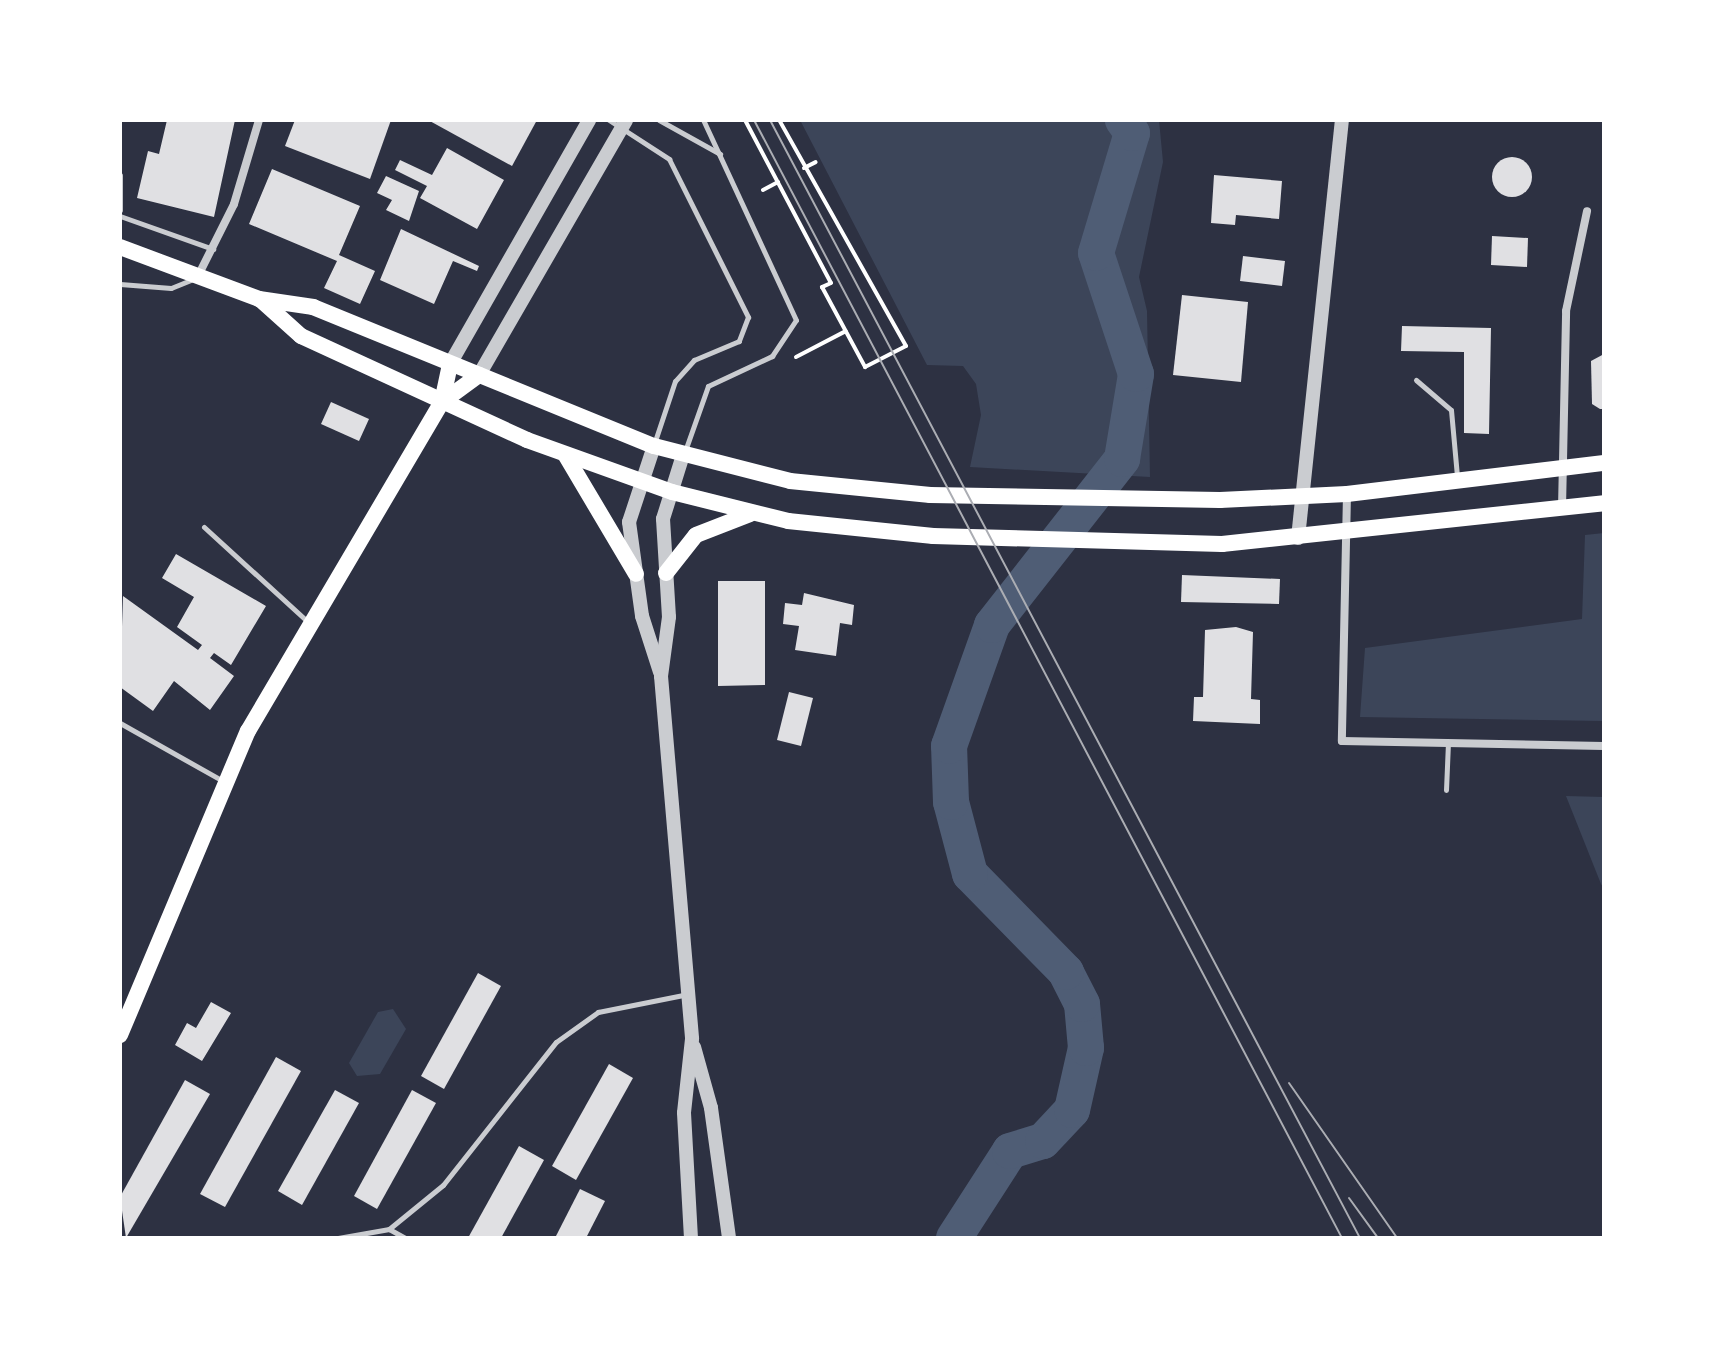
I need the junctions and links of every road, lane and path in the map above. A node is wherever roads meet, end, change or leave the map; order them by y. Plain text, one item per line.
1 (259, 120) edge
2 (589, 120) edge
3 (659, 120) edge
4 (703, 120) edge
5 (745, 120) edge
6 (779, 120) edge
7 (1342, 120) edge
8 (619, 123) edge
9 (721, 155) junction
10 (816, 162) dead end
11 (804, 168) junction
12 (120, 175) edge
13 (778, 182) junction
14 (763, 190) dead end
15 (1587, 211) dead end
16 (120, 213) edge
17 (120, 247) edge
18 (215, 250) junction
19 (198, 276) junction
20 (120, 284) edge
21 (259, 299) junction
22 (846, 331) junction
23 (796, 357) dead end
24 (450, 364) junction
25 (479, 375) junction
26 (1416, 380) dead end
27 (442, 402) junction
28 (654, 446) junction
29 (683, 455) junction
30 (566, 456) junction
31 (1604, 463) edge
32 (1564, 468) junction
33 (641, 481) junction
34 (1457, 481) junction
35 (672, 492) junction
36 (1347, 494) junction
37 (1302, 497) junction
38 (1604, 503) edge
39 (1562, 509) junction
40 (750, 514) junction
41 (204, 527) dead end
42 (1346, 535) junction
43 (1298, 538) junction
44 (666, 573) junction
45 (636, 574) junction
46 (309, 624) junction
47 (661, 676) junction
48 (120, 723) edge
49 (1448, 742) junction
50 (1604, 746) edge
51 (224, 782) junction
52 (1446, 790) dead end
53 (689, 994) junction
54 (120, 1035) edge
55 (692, 1039) junction
56 (389, 1229) junction
57 (338, 1238) edge
58 (405, 1238) edge
59 (691, 1238) edge
60 (729, 1238) edge

1 - 18 street
2 - 24 street
3 - 9 lane
4 - 9 lane
5 - 13 path
6 - 11 path
7 - 37 street
8 - 25 street
8 - 28 lane
9 - 29 lane
10 - 11 path
11 - 22 path
12 - 16 lane
13 - 14 path
13 - 22 path
15 - 32 street
16 - 18 lane
17 - 19 main road
18 - 19 street
19 - 20 lane
19 - 21 main road
21 - 24 main road
21 - 27 main road
22 - 23 path
24 - 25 main road
24 - 27 main road
25 - 27 main road
25 - 28 main road
26 - 34 lane
27 - 30 main road
27 - 46 main road
28 - 29 main road
28 - 33 street
29 - 35 street
29 - 37 main road
30 - 33 main road
30 - 45 main road
31 - 32 main road
32 - 34 main road
32 - 39 street
33 - 35 main road
33 - 45 street
34 - 36 main road
35 - 40 main road
35 - 44 street
36 - 37 main road
36 - 42 street
37 - 43 street
38 - 39 main road
39 - 42 main road
40 - 43 main road
40 - 44 main road
41 - 46 lane
42 - 43 main road
42 - 49 street
44 - 47 street
45 - 47 street
46 - 51 main road
47 - 53 street
48 - 51 lane
49 - 50 street
49 - 52 lane
51 - 54 main road
53 - 55 street
53 - 56 lane
55 - 59 street
55 - 60 street
56 - 57 lane
56 - 58 lane

